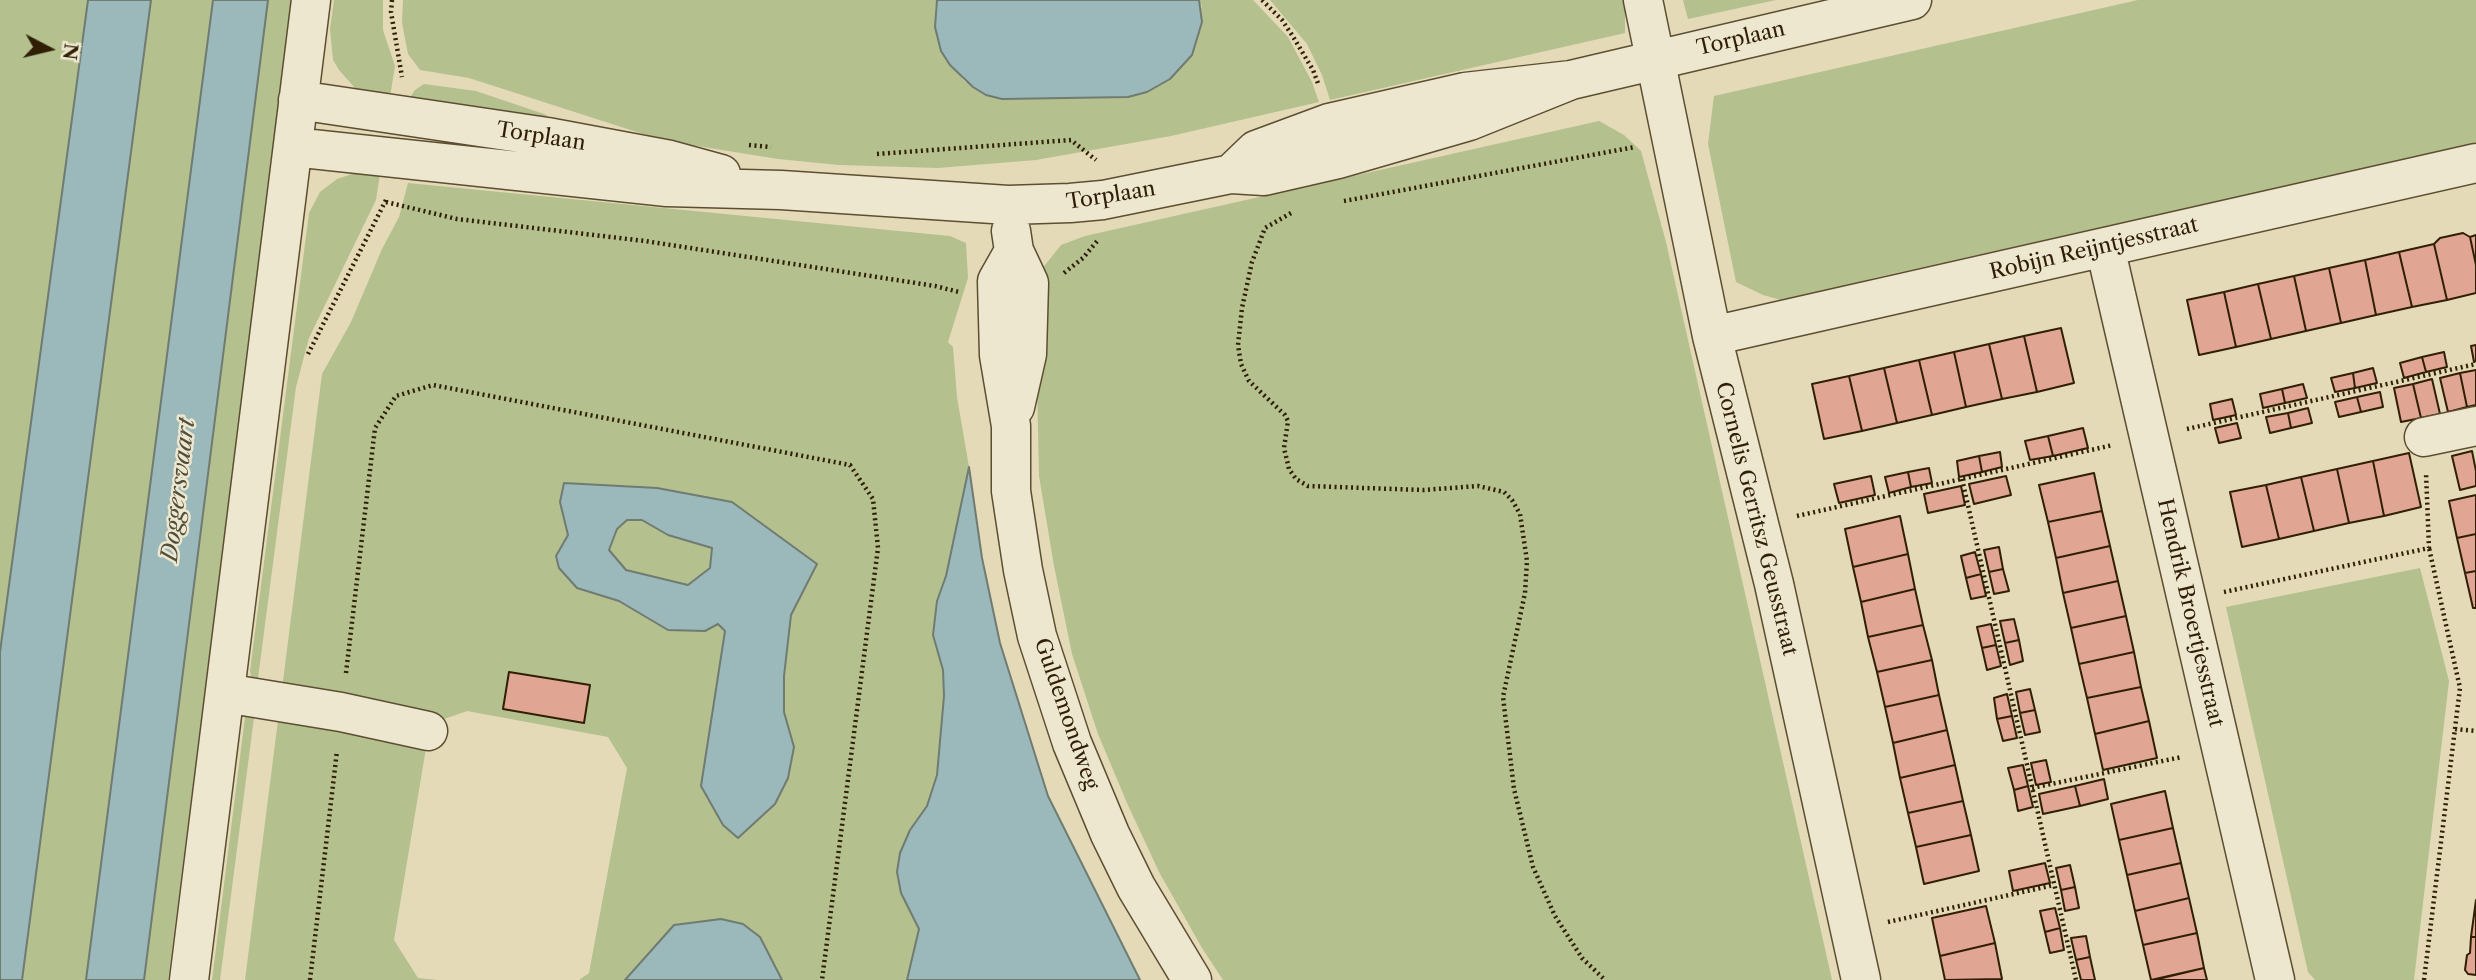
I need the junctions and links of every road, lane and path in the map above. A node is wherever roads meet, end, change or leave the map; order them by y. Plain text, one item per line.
1 (311, 0) edge
2 (1262, 0) edge
3 (1643, 0) edge
4 (1912, 0) edge
5 (1656, 58) junction
6 (402, 75) dead end
7 (414, 76) dead end
8 (1571, 80) junction
9 (298, 100) junction
10 (1329, 123) junction
11 (1670, 141) junction
12 (735, 144) dead end
13 (292, 147) junction
14 (776, 148) dead end
15 (870, 155) dead end
16 (2476, 163) edge
17 (1231, 174) junction
18 (781, 190) junction
19 (1137, 194) junction
20 (1332, 203) dead end
21 (1008, 205) junction
22 (1294, 211) dead end
23 (2105, 247) junction
24 (1013, 302) junction
25 (1712, 336) junction
26 (306, 359) dead end
27 (2476, 426) edge
28 (2424, 437) joint
29 (1962, 479) dead end
30 (2429, 548) junction
31 (2186, 599) junction
32 (225, 693) junction
33 (341, 712) junction
34 (2455, 729) junction
35 (2476, 731) edge
36 (428, 732) dead end
37 (2221, 749) junction
38 (2032, 788) junction
39 (2054, 885) junction
40 (1850, 930) junction
41 (189, 980) edge
42 (310, 980) edge
43 (822, 980) edge
44 (1192, 980) edge
45 (1605, 980) edge
46 (1861, 980) edge
47 (2076, 980) edge
48 (2275, 980) edge
49 (2424, 980) edge

1 - 9 street
2 - 10 path
3 - 5 street, Cornelis Gerritsz Geusstraat
4 - 5 street, Torplaan
5 - 8 street, Torplaan
5 - 11 street, Cornelis Gerritsz Geusstraat
6 - 7 path
8 - 10 street, Torplaan
8 - 17 street, Torplaan
9 - 13 street
9 - 18 street, Torplaan
10 - 17 street, Torplaan
11 - 20 path
11 - 25 street, Cornelis Gerritsz Geusstraat
12 - 14 path
13 - 18 street, Torplaan
13 - 32 street
15 - 19 path
16 - 23 street, Robijn Reijntjesstraat
17 - 19 street, Torplaan
18 - 21 street, Torplaan
19 - 21 street, Torplaan
19 - 24 path
21 - 24 street, Guldemondweg
22 - 45 path
23 - 25 street, Robijn Reijntjesstraat
23 - 31 street, Hendrik Broertjesstraat
24 - 26 path
24 - 44 street, Guldemondweg
25 - 40 street, Cornelis Gerritsz Geusstraat
27 - 28 street
28 - 30 path
29 - 38 path
30 - 31 path
30 - 34 path
31 - 37 street, Hendrik Broertjesstraat
32 - 33 street
32 - 41 street
33 - 36 street
33 - 42 path
33 - 43 path
34 - 35 path
34 - 49 path
37 - 38 path
37 - 48 street, Hendrik Broertjesstraat
38 - 39 path
39 - 40 path
39 - 47 path
40 - 46 street, Cornelis Gerritsz Geusstraat

